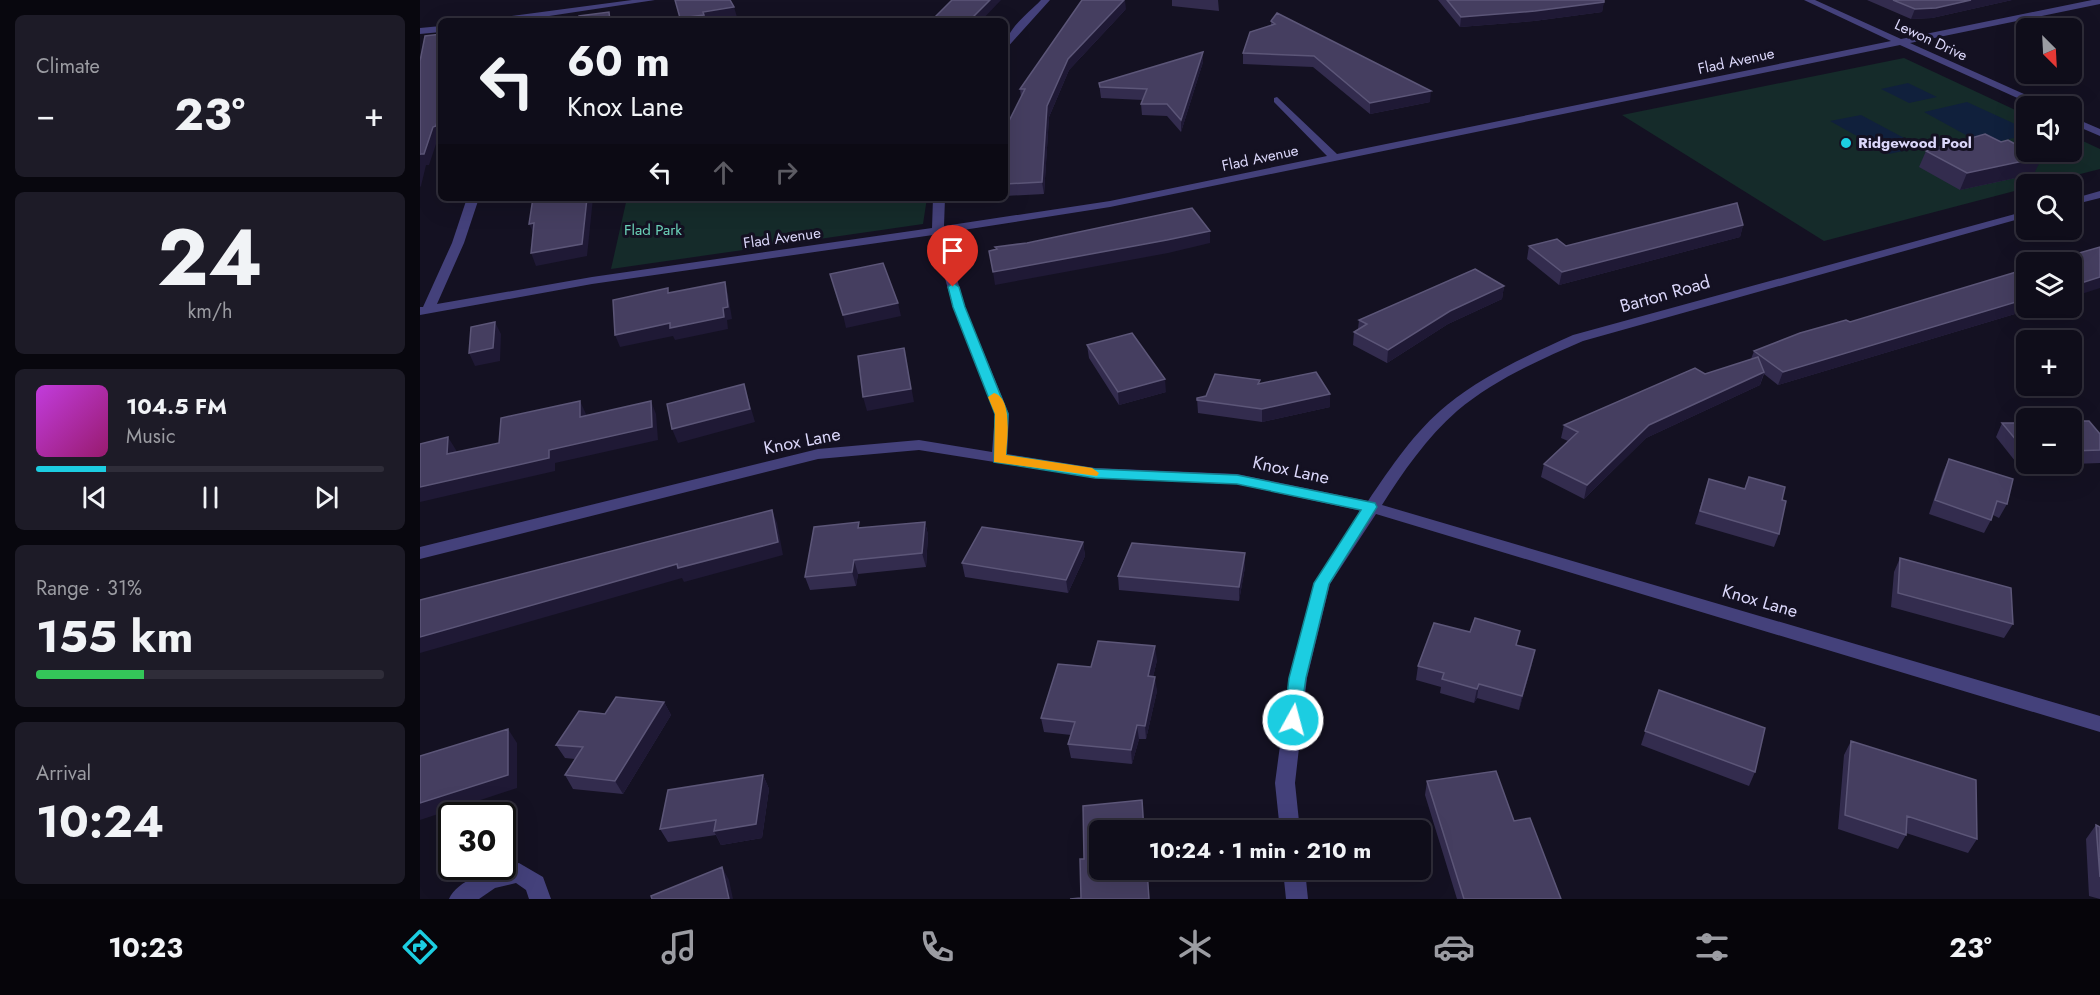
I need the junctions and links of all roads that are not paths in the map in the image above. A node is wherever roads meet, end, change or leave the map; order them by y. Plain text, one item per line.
1 (651, 0) edge
2 (1046, 0) edge
3 (1808, 0) edge
4 (2091, 1) edge
5 (534, 18) edge
6 (438, 28) edge
7 (420, 31) edge
8 (1008, 42) edge
9 (1900, 42) junction
10 (2020, 96) edge
11 (1277, 100) dead end
12 (2082, 125) edge
13 (2100, 133) edge
14 (1335, 158) junction
15 (2100, 194) edge
16 (2082, 199) edge
17 (472, 201) edge
18 (939, 201) edge
19 (2016, 217) edge
20 (938, 231) junction
21 (424, 310) edge
22 (999, 458) junction
23 (1370, 507) junction
24 (420, 553) edge
25 (2100, 724) edge
26 (1289, 820) edge
27 (1295, 880) edge
28 (460, 899) edge
29 (540, 899) edge
30 (1297, 899) edge

1 - 5 street
2 - 8 street
3 - 9 street, Lewon Drive
4 - 9 street, Flad Avenue
6 - 7 street
9 - 10 street, Lewon Drive
9 - 14 street, Flad Avenue
11 - 14 street
12 - 13 street
14 - 20 street, Flad Avenue
15 - 16 street
17 - 21 street
18 - 20 street
19 - 23 street, Barton Road
20 - 21 street, Flad Avenue
20 - 22 street
22 - 23 street, Knox Lane
22 - 24 street, Knox Lane
23 - 25 street, Knox Lane
23 - 26 street, Barton Road
27 - 30 street
28 - 29 street

